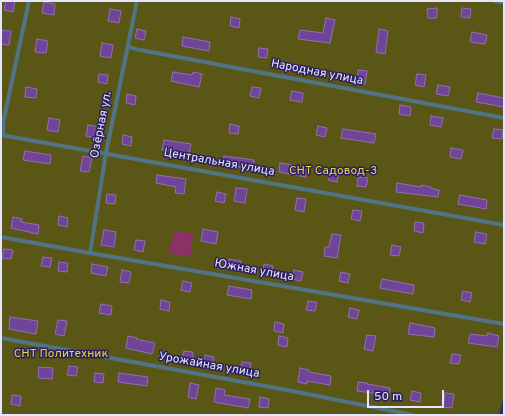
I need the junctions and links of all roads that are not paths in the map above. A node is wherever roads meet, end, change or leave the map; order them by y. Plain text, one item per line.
1 (28, 1) edge
2 (137, 1) edge
3 (495, 1) edge
4 (504, 3) edge
5 (128, 46) junction
6 (504, 118) edge
7 (2, 135) edge
8 (106, 153) junction
9 (504, 225) edge
10 (1, 237) edge
11 (90, 253) junction
12 (504, 324) edge
13 (1, 338) edge
14 (413, 415) edge

1 - 7 lane
2 - 5 lane, Озёрная ул.
3 - 4 lane
5 - 6 lane, Народная улица
5 - 8 lane, Озёрная ул.
7 - 8 lane, Центральная улица
8 - 9 lane, Центральная улица
8 - 11 lane, Озёрная ул.
10 - 11 lane, Южная улица
11 - 12 lane, Южная улица
13 - 14 lane, Урожайная улица

